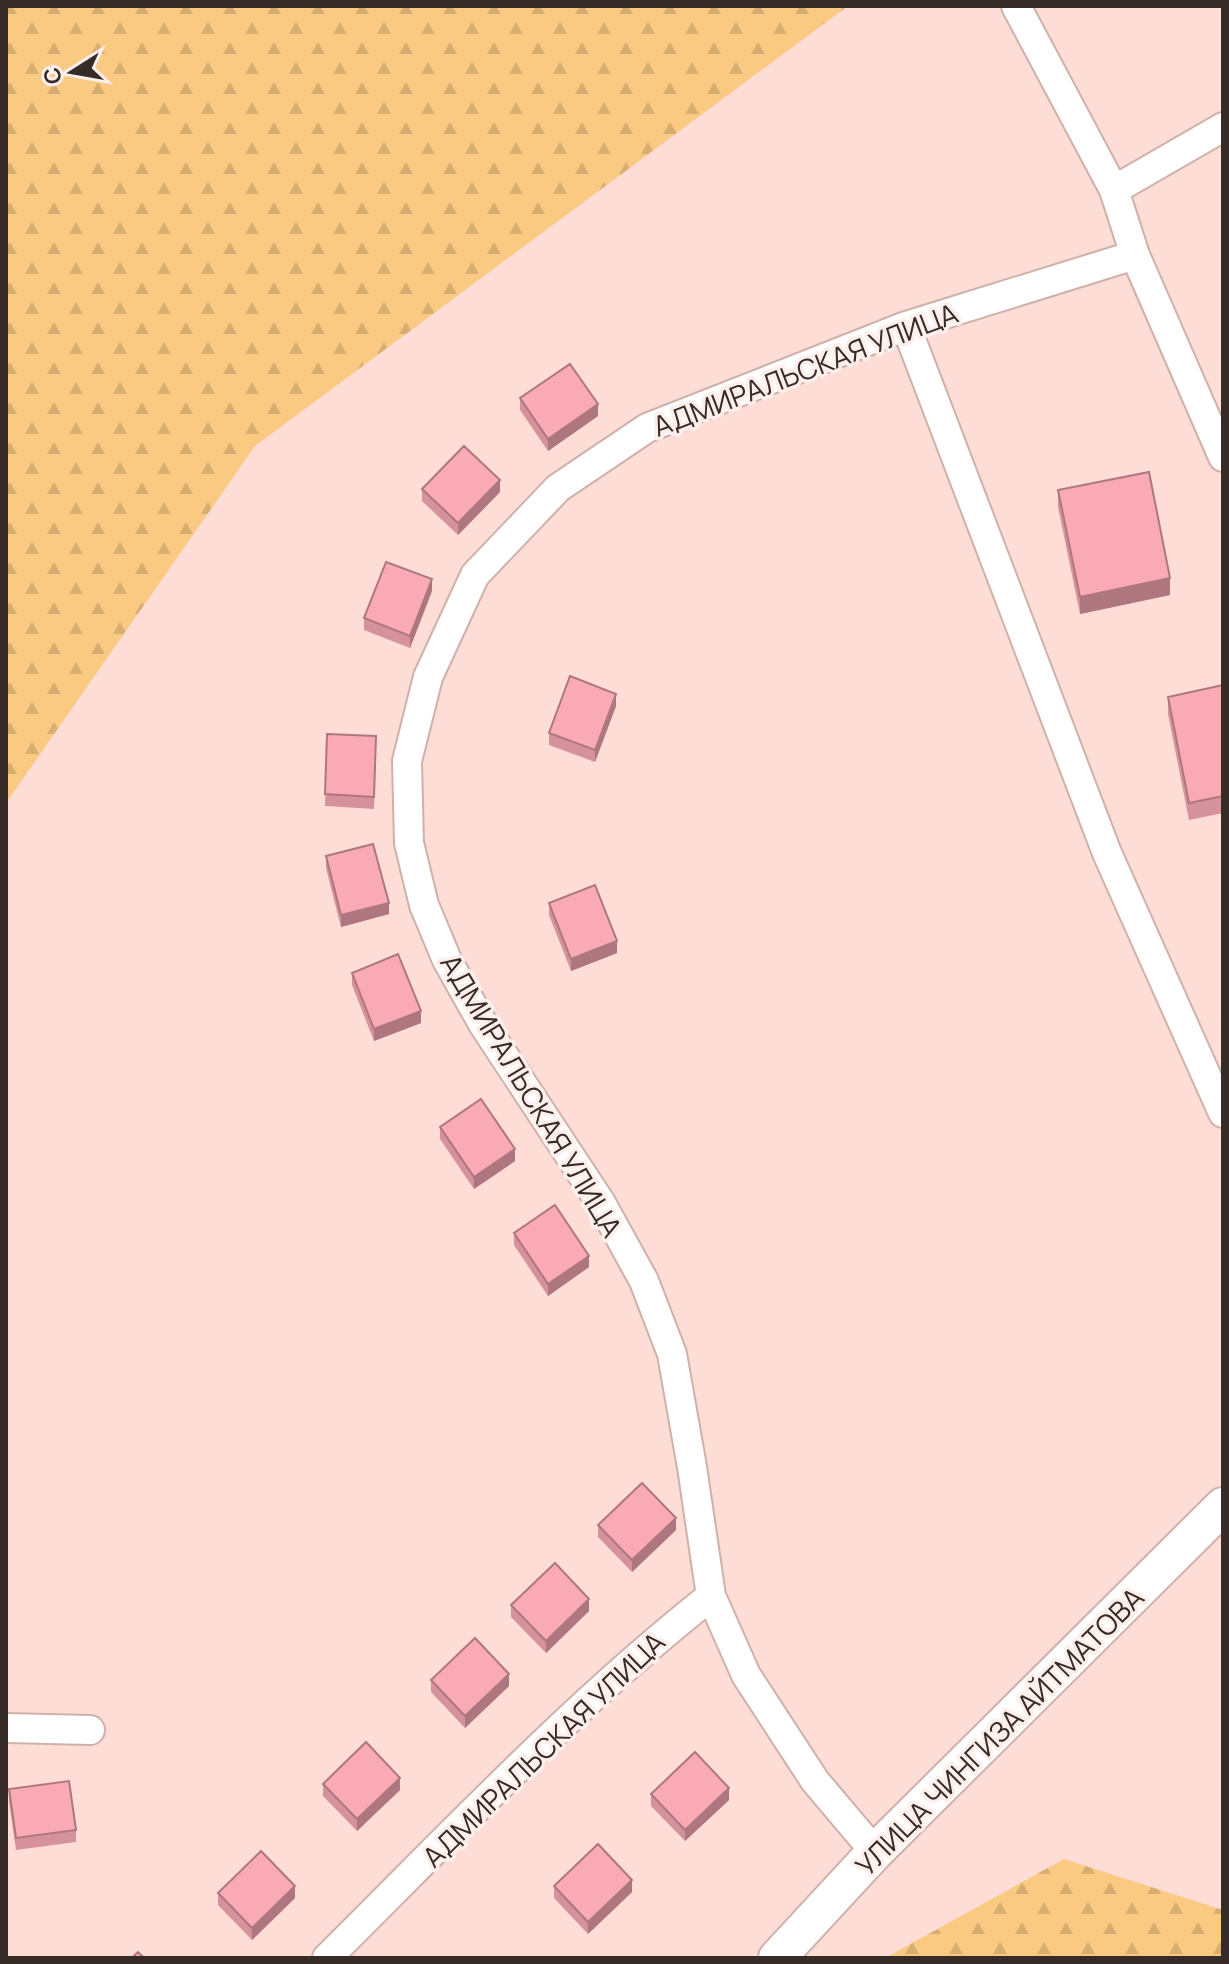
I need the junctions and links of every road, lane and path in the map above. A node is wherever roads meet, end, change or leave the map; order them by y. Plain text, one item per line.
1 (1016, 6) edge
2 (1223, 127) edge
3 (1114, 190) junction
4 (1135, 255) junction
5 (906, 326) junction
6 (1223, 457) edge
7 (1223, 1113) edge
8 (1223, 1506) edge
9 (711, 1596) junction
10 (6, 1728) edge
11 (90, 1730) dead end
12 (875, 1852) junction
13 (327, 1958) edge
14 (777, 1958) edge

1 - 3 street
2 - 3 street
3 - 4 street
4 - 5 street, АДМИРАЛЬСКАЯ УЛИЦА
4 - 6 street
5 - 7 street
5 - 9 street, АДМИРАЛЬСКАЯ УЛИЦА
8 - 12 street, УЛИЦА ЧИНГИЗА АЙТМАТОВА
9 - 12 street
9 - 13 street, АДМИРАЛЬСКАЯ УЛИЦА
10 - 11 street
12 - 14 street, УЛИЦА ЧИНГИЗА АЙТМАТОВА

